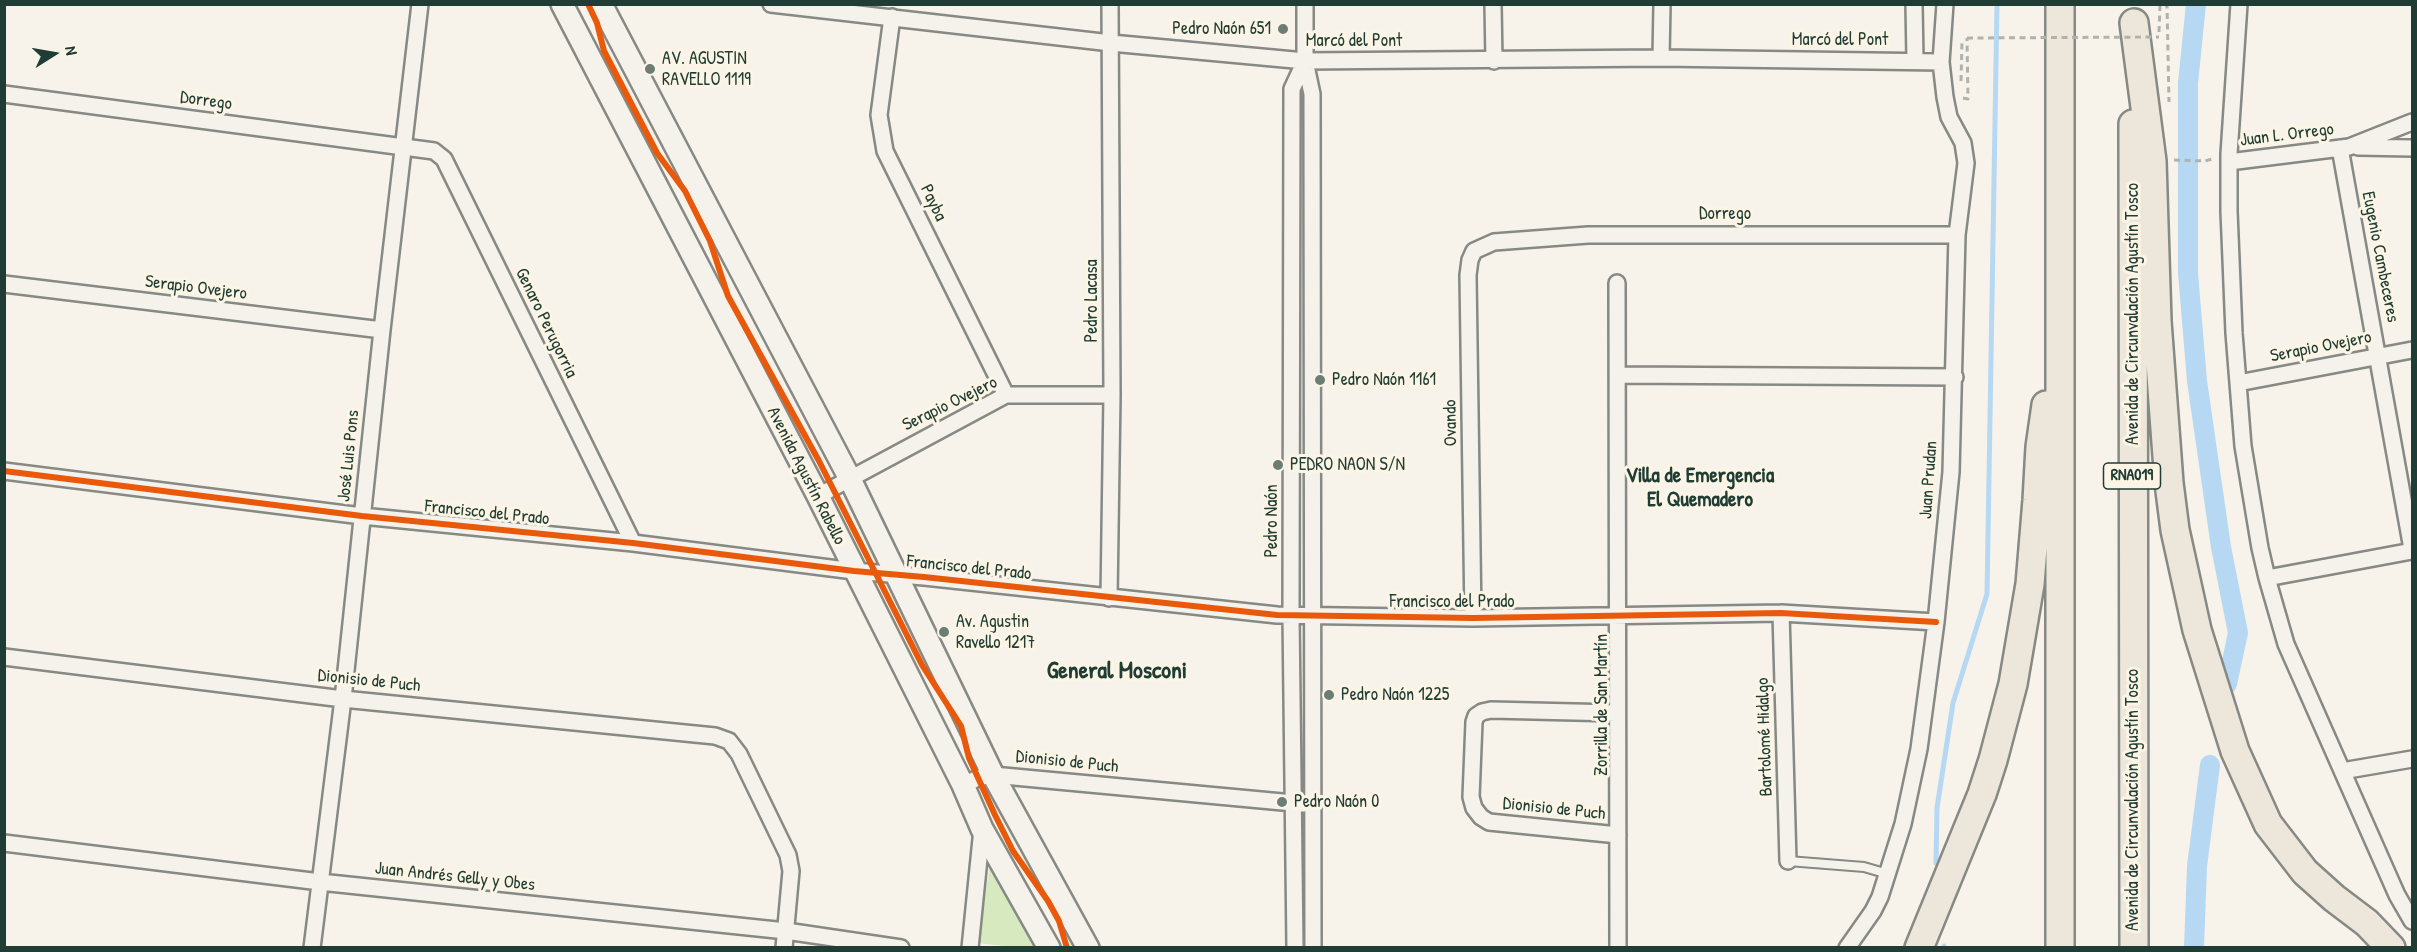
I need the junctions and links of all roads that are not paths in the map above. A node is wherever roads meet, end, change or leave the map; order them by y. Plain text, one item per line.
1 (420, 4) edge
2 (562, 4) edge
3 (601, 4) edge
4 (771, 4) edge
5 (1110, 4) edge
6 (1305, 4) edge
7 (1493, 4) edge
8 (1662, 4) edge
9 (1914, 4) edge
10 (1945, 4) edge
11 (2060, 4) edge
12 (2239, 4) edge
13 (2134, 14) edge
14 (892, 17) junction
15 (1111, 43) junction
16 (1661, 58) junction
17 (1915, 60) junction
18 (1305, 61) junction
19 (1494, 61) junction
20 (1941, 62) junction
21 (4, 94) edge
22 (2412, 122) edge
23 (403, 147) junction
24 (2344, 147) junction
25 (2412, 148) edge
26 (2229, 158) junction
27 (1957, 235) junction
28 (1494, 242) joint
29 (1617, 283) dead end
30 (4, 284) edge
31 (2059, 324) junction
32 (382, 330) junction
33 (2412, 350) edge
34 (2379, 356) junction
35 (1618, 375) junction
36 (1955, 377) junction
37 (2238, 383) junction
38 (1006, 395) junction
39 (1112, 395) junction
40 (4, 471) edge
41 (849, 477) junction
42 (818, 496) junction
43 (362, 516) junction
44 (633, 543) junction
45 (2412, 550) edge
46 (854, 572) junction
47 (898, 576) junction
48 (2267, 578) junction
49 (1109, 598) junction
50 (1781, 613) junction
51 (1617, 615) junction
52 (1291, 616) junction
53 (1311, 616) junction
54 (1473, 618) junction
55 (1936, 622) junction
56 (4, 657) edge
57 (343, 699) junction
58 (1616, 713) junction
59 (2412, 759) edge
60 (2342, 771) junction
61 (993, 775) junction
62 (963, 785) junction
63 (1294, 804) junction
64 (1313, 804) junction
65 (982, 829) junction
66 (1618, 835) junction
67 (4, 843) edge
68 (1788, 861) joint
69 (1888, 874) junction
70 (320, 882) junction
71 (2412, 921) edge
72 (786, 931) junction
73 (312, 948) edge
74 (784, 948) edge
75 (901, 948) edge
76 (970, 948) edge
77 (1049, 948) edge
78 (1088, 948) edge
79 (1295, 948) edge
80 (1313, 948) edge
81 (1618, 948) edge
82 (1847, 948) edge
83 (1919, 948) edge
84 (2060, 948) edge
85 (2134, 948) edge
86 (2391, 948) edge

1 - 23 street, José Luis Pons
2 - 42 main road, Avenida Agustín Rabello
3 - 41 main road, Avenida Agustín Rabello
4 - 14 street, Marcó del Pont
5 - 15 street, Pedro Lacasa
6 - 18 street, Pedro Naón
7 - 19 street
8 - 16 street
9 - 17 street
10 - 20 street, Juan Prudan
11 - 31 highway
12 - 26 street
13 - 85 highway, Avenida de Circunvalación Agustín Tosco / RNA019
13 - 86 highway
14 - 15 street, Marcó del Pont
14 - 38 street, Payba
15 - 18 street, Marcó del Pont
15 - 39 street, Pedro Lacasa
16 - 17 street, Marcó del Pont
16 - 19 street, Marcó del Pont
17 - 20 street, Marcó del Pont
18 - 19 street, Marcó del Pont
18 - 52 street, Pedro Naón
18 - 53 street, Pedro Naón
20 - 27 street, Juan Prudan
21 - 23 street, Dorrego
22 - 24 street, Juan L. Orrego
23 - 32 street, José Luis Pons
23 - 44 street, Genaro Perugorria
24 - 25 street, Juan L. Orrego
24 - 26 street, Juan L. Orrego
24 - 34 street, Eugenio Cambeceres
26 - 37 street
27 - 28 street, Dorrego
27 - 36 street, Juan Prudan
28 - 54 street, Ovando
29 - 35 street, Zorrilla de San Martín
30 - 32 street, Serapio Ovejero
31 - 83 highway
31 - 84 highway
32 - 43 street, José Luis Pons
33 - 34 street, Serapio Ovejero
34 - 37 street, Serapio Ovejero
34 - 45 street, Eugenio Cambeceres
35 - 36 street
35 - 51 street, Zorrilla de San Martín
36 - 55 street, Juan Prudan
37 - 48 street
38 - 39 street, Serapio Ovejero
38 - 41 street, Serapio Ovejero
39 - 49 street, Pedro Lacasa
40 - 43 street, Francisco del Prado
41 - 42 street, Serapio Ovejero
41 - 47 main road, Avenida Agustín Rabello
42 - 46 main road, Avenida Agustín Rabello
43 - 44 street, Francisco del Prado
43 - 57 street, José Luis Pons
44 - 46 street, Francisco del Prado
45 - 48 street
46 - 47 street, Francisco del Prado
46 - 62 main road, Avenida Agustín Rabello
47 - 49 street, Francisco del Prado
47 - 61 main road, Avenida Agustín Rabello
48 - 60 street
49 - 52 street, Francisco del Prado
50 - 51 street, Francisco del Prado
50 - 55 street, Francisco del Prado
50 - 68 street, Bartolomé Hidalgo
51 - 54 street, Francisco del Prado
51 - 58 street, Zorrilla de San Martín
52 - 53 street, Francisco del Prado
52 - 63 street, Pedro Naón
53 - 54 street, Francisco del Prado
53 - 64 street, Pedro Naón
55 - 69 street, Juan Prudan
56 - 57 street, Dionisio de Puch
57 - 70 street, José Luis Pons
57 - 72 street, Dionisio de Puch
58 - 66 street, Zorrilla de San Martín
58 - 66 street, Dionisio de Puch
59 - 60 street
60 - 71 street
61 - 62 street, Dionisio de Puch
61 - 63 street, Dionisio de Puch
61 - 78 main road, Avenida Agustín Rabello
62 - 65 main road, Avenida Agustín Rabello
63 - 64 street, Dionisio de Puch
63 - 79 street, Pedro Naón
64 - 80 street, Pedro Naón
65 - 76 street
65 - 77 main road, Avenida Agustín Rabello
66 - 81 street, Zorrilla de San Martín
67 - 70 street, Juan Andrés Gelly y Obes
68 - 69 lane
69 - 82 street, Juan Prudan
70 - 72 street, Juan Andrés Gelly y Obes
70 - 73 street, José Luis Pons
72 - 74 street
72 - 75 street, Juan Andrés Gelly y Obes

